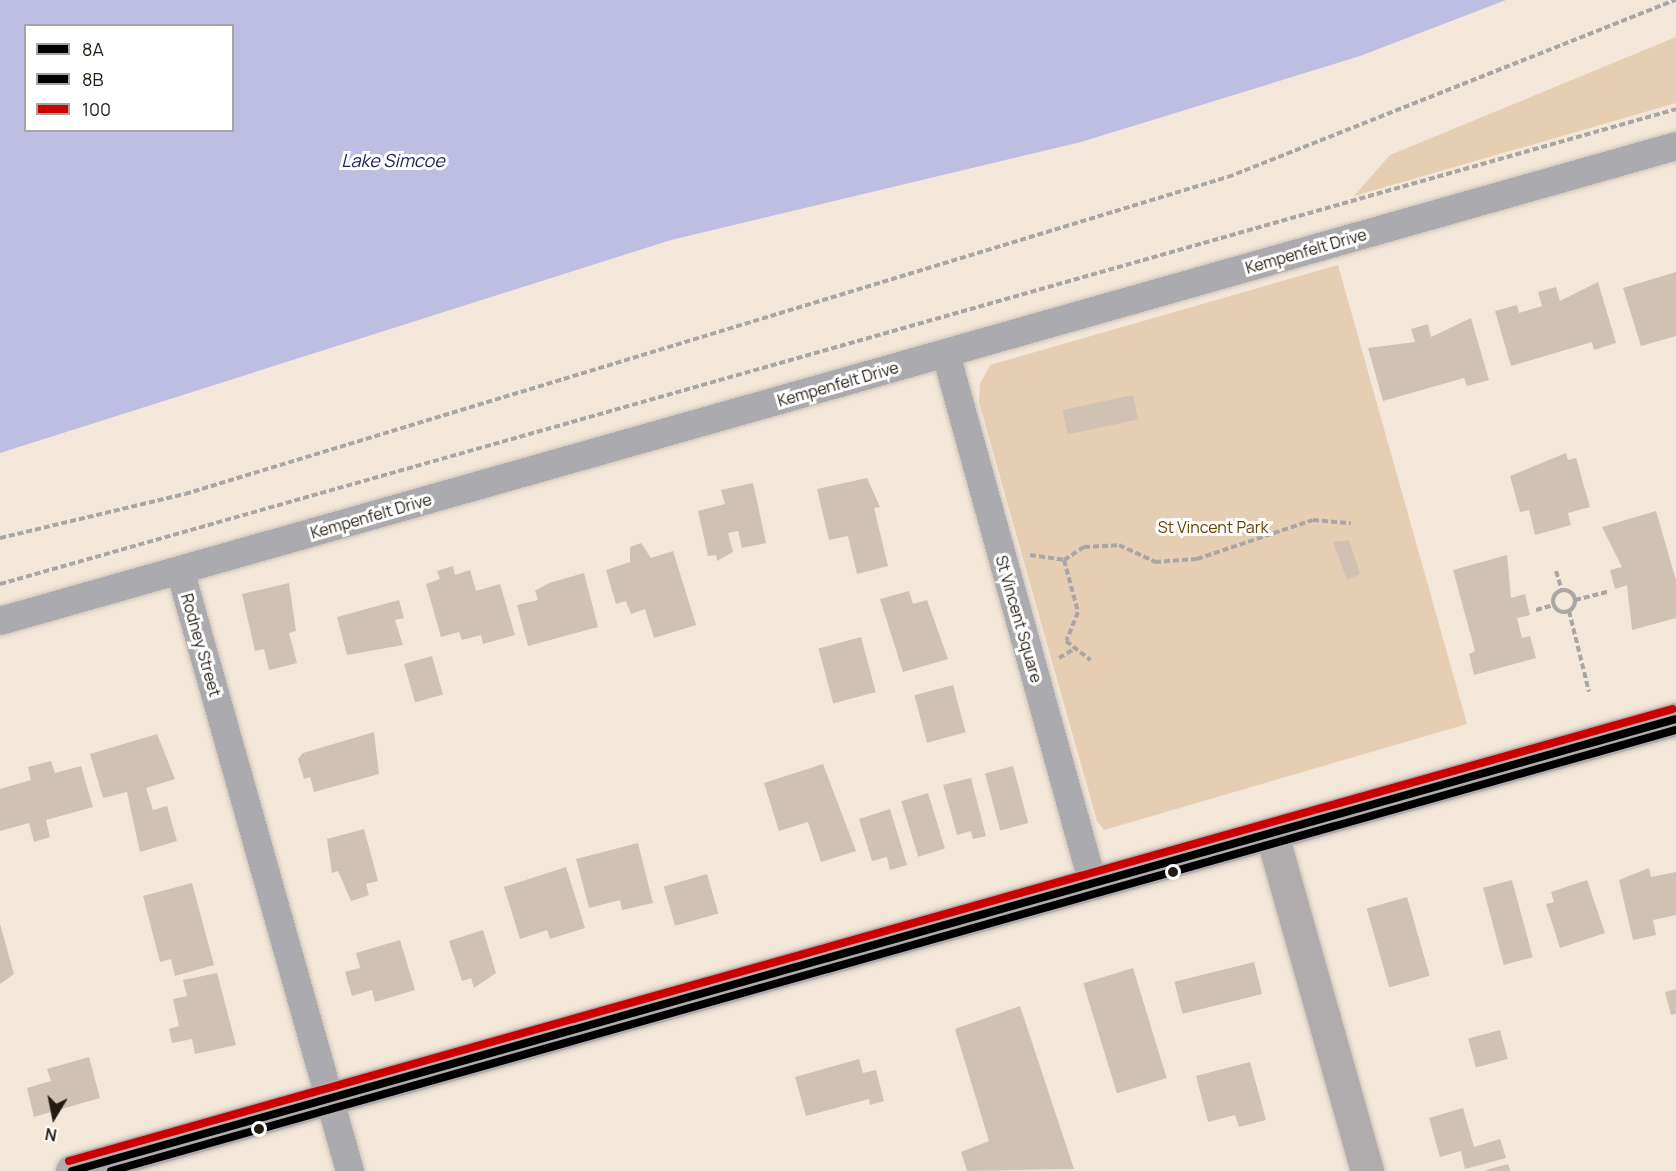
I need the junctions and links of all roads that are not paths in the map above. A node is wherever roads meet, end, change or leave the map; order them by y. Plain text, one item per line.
1 (1676, 146) edge
2 (946, 354) junction
3 (180, 570) junction
4 (0, 621) edge
5 (1676, 719) edge
6 (1272, 835) junction
7 (1093, 884) junction
8 (329, 1098) junction
9 (72, 1171) edge
10 (350, 1171) edge
11 (1367, 1171) edge

1 - 2 street, Kempenfelt Drive
2 - 3 street, Kempenfelt Drive
2 - 7 street, St Vincent Square
3 - 4 street, Kempenfelt Drive
3 - 8 street, Rodney Street
5 - 6 main road
6 - 7 main road
6 - 11 main road
7 - 8 main road
8 - 9 main road
8 - 10 street, Rodney Street

